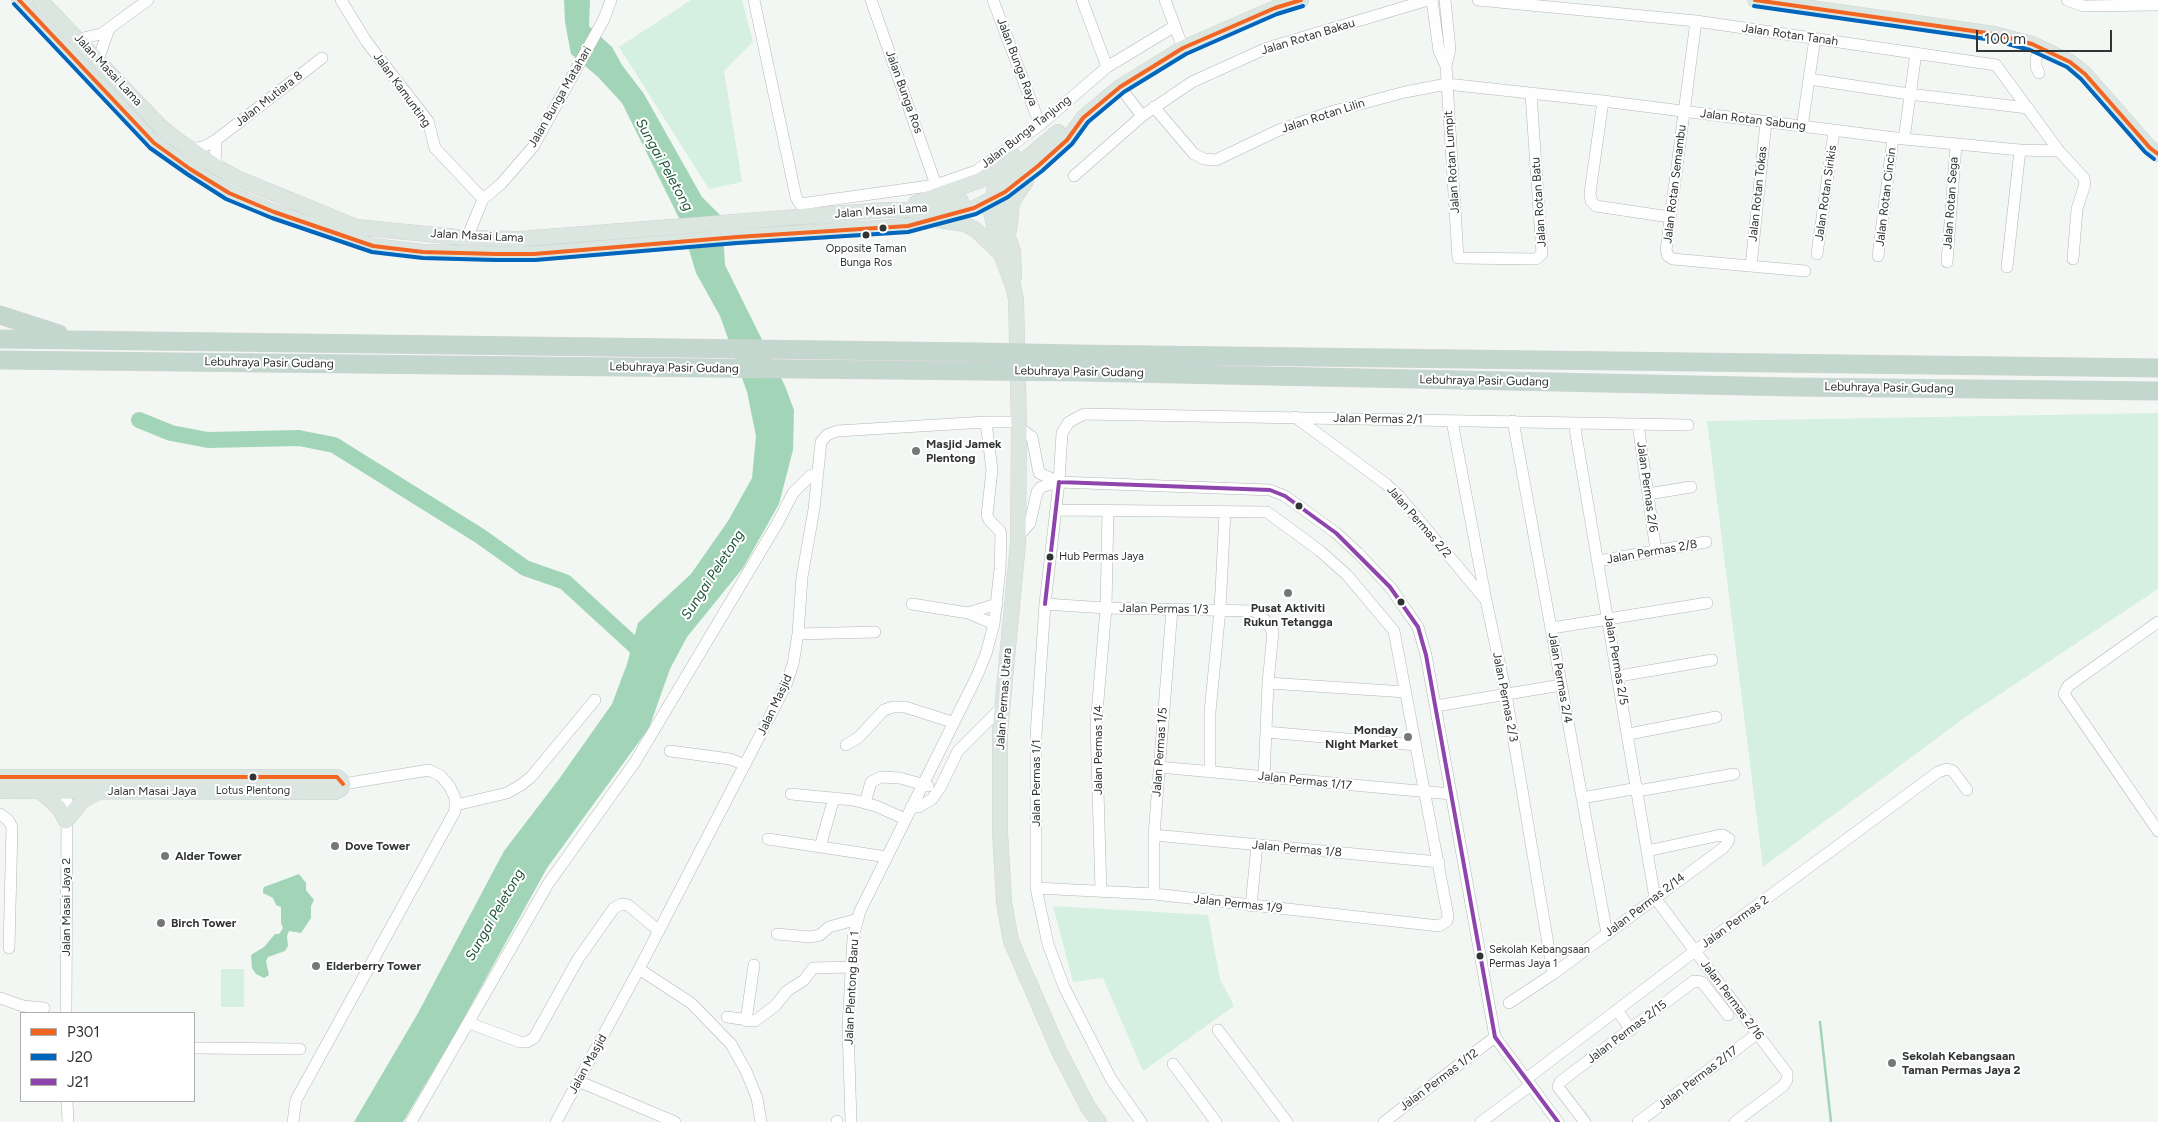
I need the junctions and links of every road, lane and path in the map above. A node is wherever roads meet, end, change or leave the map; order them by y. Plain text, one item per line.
1 (19, 0) edge
2 (40, 0) edge
3 (148, 0) edge
4 (341, 0) edge
5 (611, 0) edge
6 (754, 0) edge
7 (871, 0) edge
8 (993, 0) edge
9 (1082, 0) edge
10 (1165, 0) edge
11 (1301, 0) edge
12 (1428, 0) edge
13 (1432, 0) edge
14 (1445, 0) edge
15 (1478, 0) edge
16 (1755, 0) edge
17 (2067, 0) edge
18 (2154, 3) edge
19 (1274, 4) edge
20 (1696, 21) junction
21 (1175, 26) junction
22 (110, 29) junction
23 (1815, 38) junction
24 (79, 39) junction
25 (1183, 48) junction
26 (2041, 48) junction
27 (1916, 53) junction
28 (322, 58) dead end
29 (98, 60) junction
30 (1446, 66) junction
31 (1107, 67) junction
32 (2039, 73) dead end
33 (1809, 79) junction
34 (1447, 84) junction
35 (1120, 88) junction
36 (1531, 94) junction
37 (1909, 94) junction
38 (1603, 101) junction
39 (1154, 107) junction
40 (2028, 108) junction
41 (1684, 112) junction
42 (1142, 116) junction
43 (1083, 118) junction
44 (1766, 122) junction
45 (1040, 124) junction
46 (1802, 127) junction
47 (1834, 131) junction
48 (1058, 132) junction
49 (1898, 139) junction
50 (216, 140) junction
51 (1956, 144) junction
52 (190, 149) junction
53 (2020, 150) junction
54 (2059, 151) junction
55 (2158, 154) edge
56 (215, 166) junction
57 (1038, 166) junction
58 (1074, 176) dead end
59 (936, 186) junction
60 (483, 199) junction
61 (992, 199) junction
62 (885, 210) junction
63 (1670, 217) junction
64 (934, 219) junction
65 (735, 230) junction
66 (668, 235) junction
67 (1008, 237) junction
68 (467, 238) junction
69 (1001, 254) junction
70 (1817, 254) dead end
71 (1878, 256) dead end
72 (1458, 258) joint
73 (2073, 259) dead end
74 (1947, 262) dead end
75 (1751, 266) junction
76 (2007, 267) dead end
77 (1805, 270) dead end
78 (1013, 286) junction
79 (0, 316) edge
80 (0, 339) edge
81 (78, 340) junction
82 (0, 360) edge
83 (26, 361) junction
84 (0, 368) edge
85 (2158, 368) edge
86 (2158, 391) edge
87 (1295, 417) junction
88 (1452, 421) junction
89 (1513, 421) junction
90 (986, 422) junction
91 (1069, 422) joint
92 (1574, 423) junction
93 (1638, 424) junction
94 (1019, 425) junction
95 (1688, 425) dead end
96 (818, 473) junction
97 (1060, 482) junction
98 (1691, 487) dead end
99 (1648, 494) junction
100 (1056, 510) junction
101 (1108, 511) junction
102 (1225, 512) junction
103 (1018, 537) junction
104 (1706, 542) dead end
105 (1656, 551) junction
106 (1598, 561) junction
107 (1486, 600) junction
108 (1707, 603) dead end
109 (912, 604) dead end
110 (997, 604) junction
111 (1046, 604) junction
112 (1106, 608) junction
113 (1172, 609) junction
114 (1220, 610) junction
115 (968, 612) junction
116 (1609, 619) junction
117 (2158, 622) edge
118 (994, 624) junction
119 (1552, 628) junction
120 (875, 632) dead end
121 (798, 634) junction
122 (1712, 660) dead end
123 (1619, 676) junction
124 (1268, 683) junction
125 (1561, 685) junction
126 (1406, 692) junction
127 (1506, 694) junction
128 (595, 700) dead end
129 (1436, 706) junction
130 (1001, 708) junction
131 (1716, 718) dead end
132 (952, 722) junction
133 (1000, 732) junction
134 (1266, 732) junction
135 (1628, 734) junction
136 (846, 745) dead end
137 (1416, 745) junction
138 (958, 750) junction
139 (670, 751) dead end
140 (745, 765) junction
141 (1159, 767) junction
142 (1210, 772) junction
143 (1734, 774) dead end
144 (0, 776) edge
145 (1264, 777) junction
146 (343, 784) junction
147 (923, 785) junction
148 (68, 787) junction
149 (940, 788) junction
150 (1638, 790) junction
151 (1967, 790) dead end
152 (0, 791) edge
153 (40, 791) junction
154 (100, 791) junction
155 (1425, 792) junction
156 (791, 794) dead end
157 (1451, 794) junction
158 (834, 798) junction
159 (1582, 798) junction
160 (865, 803) junction
161 (456, 804) junction
162 (912, 807) junction
163 (0, 814) edge
164 (905, 819) junction
165 (66, 821) junction
166 (2158, 831) edge
167 (1154, 835) junction
168 (768, 838) dead end
169 (1257, 845) junction
170 (820, 847) junction
171 (1647, 851) junction
172 (886, 857) junction
173 (1439, 862) junction
174 (1036, 888) junction
175 (1101, 891) junction
176 (1154, 894) junction
177 (1655, 898) junction
178 (1251, 906) junction
179 (858, 919) junction
180 (659, 931) junction
181 (777, 934) dead end
182 (1607, 934) junction
183 (9, 948) dead end
184 (1695, 951) junction
185 (754, 965) dead end
186 (851, 967) junction
187 (639, 969) junction
188 (1553, 974) junction
189 (0, 998) edge
190 (1509, 1003) dead end
191 (44, 1008) dead end
192 (1617, 1010) junction
193 (66, 1012) edge
194 (1728, 1015) dead end
195 (727, 1017) dead end
196 (746, 1021) junction
197 (470, 1023) junction
198 (1218, 1030) dead end
199 (1631, 1030) junction
200 (1757, 1034) junction
201 (1495, 1038) junction
202 (195, 1048) edge
203 (300, 1049) dead end
204 (1173, 1064) dead end
205 (578, 1081) junction
206 (1528, 1082) junction
207 (67, 1102) edge
208 (68, 1122) edge
209 (293, 1122) edge
210 (411, 1122) edge
211 (556, 1122) edge
212 (675, 1122) edge
213 (761, 1122) edge
214 (851, 1122) edge
215 (1099, 1122) edge
216 (1141, 1122) edge
217 (1216, 1122) edge
218 (1287, 1122) edge
219 (1384, 1122) edge
220 (1481, 1122) edge
221 (1558, 1122) edge
222 (1585, 1122) edge
223 (1639, 1122) edge
224 (1735, 1122) edge

1 - 66 main road, Jalan Masai Lama
2 - 24 main road, Jalan Masai Lama
3 - 22 street
4 - 60 street, Jalan Kamunting
5 - 60 street, Jalan Bunga Matahari
6 - 59 street, Jalan Bunga Tanjung
7 - 59 street, Jalan Bunga Ros
8 - 45 street, Jalan Bunga Raya
9 - 31 street
10 - 21 street
11 - 19 main road, Jalan Masai Lama
12 - 39 street, Jalan Rotan Bakau
13 - 30 street, Jalan Rotan Lumpit
14 - 30 street, Jalan Rotan Lumpit
15 - 20 street, Jalan Rotan Tanah
16 - 26 main road
17 - 18 street
19 - 25 main road, Jalan Masai Lama
20 - 23 street, Jalan Rotan Tanah
20 - 41 street, Jalan Rotan Semambu
21 - 25 street
21 - 31 street, Jalan Bunga Tanjung
22 - 24 street
22 - 29 street
23 - 27 street, Jalan Rotan Tanah
23 - 33 street
24 - 29 main road, Jalan Masai Lama
25 - 35 main road, Jalan Masai Lama
26 - 32 street
26 - 55 main road
27 - 37 street, Jalan Rotan Cincin
27 - 40 street, Jalan Rotan Tanah
28 - 50 street, Jalan Mutiara 8
29 - 52 main road, Jalan Masai Lama
30 - 34 street, Jalan Rotan Lumpit
31 - 45 street, Jalan Bunga Tanjung
33 - 37 street
33 - 46 street
34 - 36 street, Jalan Rotan Sabung
34 - 39 street, Jalan Rotan Lilin
34 - 72 street, Jalan Rotan Lumpit
35 - 42 street
35 - 43 main road, Jalan Masai Lama
36 - 38 street, Jalan Rotan Sabung
36 - 72 street, Jalan Rotan Batu
37 - 40 street
37 - 49 street, Jalan Rotan Cincin
38 - 41 street, Jalan Rotan Sabung
38 - 63 street
39 - 42 street, Jalan Rotan Bakau
40 - 54 street, Jalan Rotan Tanah
41 - 44 street, Jalan Rotan Sabung
41 - 63 street, Jalan Rotan Semambu
42 - 58 street, Jalan Rotan Bakau
43 - 48 main road
43 - 57 main road, Jalan Masai Lama
44 - 46 street, Jalan Rotan Sabung
44 - 75 street, Jalan Rotan Tokas
45 - 59 street, Jalan Bunga Tanjung
46 - 47 street, Jalan Rotan Sabung
47 - 49 street, Jalan Rotan Sabung
47 - 70 street, Jalan Rotan Sirikis
48 - 61 main road
48 - 62 main road
49 - 51 street, Jalan Rotan Sabung
49 - 71 street, Jalan Rotan Cincin
50 - 52 street, Jalan Mutiara 8
50 - 56 street
51 - 53 street, Jalan Rotan Sabung
51 - 74 street, Jalan Rotan Sega
52 - 56 main road, Jalan Masai Lama
53 - 54 street, Jalan Rotan Sabung
53 - 76 street
54 - 73 street, Jalan Rotan Tanah
56 - 68 main road, Jalan Masai Lama
57 - 61 main road, Jalan Masai Lama
57 - 67 main road
60 - 68 street, Jalan Bunga Matahari
61 - 62 main road, Jalan Masai Lama
61 - 64 main road, Jalan Masai Lama
61 - 67 main road, Jalan Permas Utara
61 - 69 main road, Jalan Permas Utara
62 - 65 main road, Jalan Masai Lama
63 - 75 street, Jalan Rotan Semambu
64 - 65 main road, Jalan Masai Lama
64 - 69 main road
65 - 66 main road, Jalan Masai Lama
66 - 68 main road, Jalan Masai Lama
67 - 78 main road, Jalan Permas Utara
69 - 78 main road, Jalan Permas Utara
75 - 77 street
78 - 94 main road, Jalan Permas Utara
79 - 81 highway
80 - 81 highway, Lebuhraya Pasir Gudang
81 - 85 highway, Lebuhraya Pasir Gudang, bridge
82 - 83 highway, Lebuhraya Pasir Gudang
83 - 84 highway
83 - 86 highway, Lebuhraya Pasir Gudang, bridge
87 - 88 street, Jalan Permas 2/1
87 - 91 street, Jalan Permas 2/1
87 - 107 street, Jalan Permas 2/2
88 - 89 street, Jalan Permas 2/1
88 - 107 street, Jalan Permas 2/3
89 - 92 street, Jalan Permas 2/1
89 - 119 street, Jalan Permas 2/4
90 - 94 street, Jalan Masjid
90 - 96 street, Jalan Masjid
90 - 110 street, Jalan Plentong Baru 1
91 - 97 street, Jalan Permas 1/1
92 - 93 street, Jalan Permas 2/1
92 - 106 street, Jalan Permas 2/5
93 - 95 street, Jalan Permas 2/1
93 - 99 street, Jalan Permas 2/6
94 - 97 street
94 - 103 main road, Jalan Permas Utara
96 - 121 street, Jalan Masjid
96 - 197 street
97 - 100 street, Jalan Permas 1/1
97 - 103 street
97 - 129 street
98 - 99 street
99 - 105 street, Jalan Permas 2/6
100 - 101 street
100 - 111 street, Jalan Permas 1/1
101 - 102 street
101 - 112 street, Jalan Permas 1/4
102 - 114 street
102 - 126 street
103 - 130 main road, Jalan Permas Utara
104 - 105 street, Jalan Permas 2/8
105 - 106 street, Jalan Permas 2/8
106 - 116 street, Jalan Permas 2/5
107 - 127 street, Jalan Permas 2/3
108 - 116 street
109 - 115 street
110 - 115 street
110 - 118 street, Jalan Plentong Baru 1
111 - 112 street, Jalan Permas 1/3
111 - 174 street, Jalan Permas 1/1
112 - 113 street, Jalan Permas 1/3
112 - 175 street, Jalan Permas 1/4
113 - 114 street, Jalan Permas 1/3
113 - 141 street, Jalan Permas 1/5
114 - 124 street, Jalan Permas 1/3
114 - 142 street
115 - 118 street
116 - 119 street
116 - 123 street, Jalan Permas 2/5
117 - 166 street
118 - 132 street, Jalan Plentong Baru 1
119 - 125 street, Jalan Permas 2/4
120 - 121 street
121 - 140 street, Jalan Masjid
122 - 123 street
123 - 135 street, Jalan Permas 2/5
124 - 126 street
124 - 134 street
125 - 127 street
125 - 159 street, Jalan Permas 2/4
126 - 137 street
127 - 129 street
127 - 188 street, Jalan Permas 2/3
128 - 161 street
129 - 157 street
130 - 133 main road, Jalan Permas Utara
130 - 138 street
131 - 135 street
132 - 136 street
132 - 147 street, Jalan Plentong Baru 1
133 - 138 street
133 - 215 main road, Jalan Permas Utara
134 - 137 street
134 - 145 street
135 - 150 street, Jalan Permas 2/5
137 - 155 street
138 - 149 street
139 - 140 street
140 - 180 street, Jalan Masjid
141 - 142 street, Jalan Permas 1/17
141 - 167 street, Jalan Permas 1/5
142 - 145 street, Jalan Permas 1/17
143 - 150 street
144 - 148 main road, Jalan Masai Jaya
145 - 155 street, Jalan Permas 1/17
146 - 148 main road, Jalan Masai Jaya
146 - 154 main road, Jalan Masai Jaya
146 - 161 street
147 - 149 street
147 - 160 street
147 - 162 street, Jalan Plentong Baru 1
148 - 153 main road, Jalan Masai Jaya
148 - 154 main road, Jalan Masai Jaya
148 - 165 street, Jalan Masai Jaya 2
149 - 162 street
150 - 159 street
150 - 171 street, Jalan Permas 2/5
151 - 184 street, Jalan Permas 2
152 - 153 main road, Jalan Masai Jaya
153 - 165 main road
154 - 165 main road
155 - 157 street, Jalan Permas 1/17
155 - 173 street
156 - 158 street
157 - 201 street
158 - 160 street
158 - 170 street
159 - 182 street, Jalan Permas 2/4
160 - 164 street
161 - 209 street
162 - 164 street, Jalan Plentong Baru 1
163 - 183 street
164 - 172 street, Jalan Plentong Baru 1
165 - 193 street, Jalan Masai Jaya 2
167 - 169 street, Jalan Permas 1/8
167 - 176 street, Jalan Permas 1/5
168 - 170 street
169 - 173 street, Jalan Permas 1/8
169 - 178 street
170 - 172 street
171 - 177 street, Jalan Permas 2/5
171 - 177 street, Jalan Permas 2/14
172 - 179 street, Jalan Plentong Baru 1
173 - 178 street, Jalan Permas 1/9
174 - 175 street, Jalan Permas 1/9
174 - 216 street, Jalan Permas 1/1
175 - 176 street, Jalan Permas 1/9
176 - 178 street, Jalan Permas 1/9
177 - 182 street, Jalan Permas 2/14
177 - 184 street, Jalan Permas 2/16
179 - 181 street
179 - 186 street, Jalan Plentong Baru 1
180 - 187 street, Jalan Masjid
180 - 197 street
182 - 188 street, Jalan Permas 2/14
184 - 192 street, Jalan Permas 2
184 - 200 street, Jalan Permas 2/16
185 - 196 street
186 - 196 street
186 - 214 street, Jalan Plentong Baru 1
187 - 205 street, Jalan Masjid
187 - 213 street
188 - 190 street, Jalan Permas 2/14
189 - 191 street
192 - 199 street
192 - 206 street, Jalan Permas 2
194 - 199 street, Jalan Permas 2/15
195 - 196 street
197 - 210 street
198 - 218 street
199 - 222 street, Jalan Permas 2/15
200 - 223 street, Jalan Permas 2/17
200 - 224 street, Jalan Permas 2/16
201 - 206 street
201 - 219 street, Jalan Permas 1/12
202 - 203 street
204 - 217 street
205 - 211 street, Jalan Masjid
205 - 212 street
206 - 220 street, Jalan Permas 2
206 - 221 street
207 - 208 street

